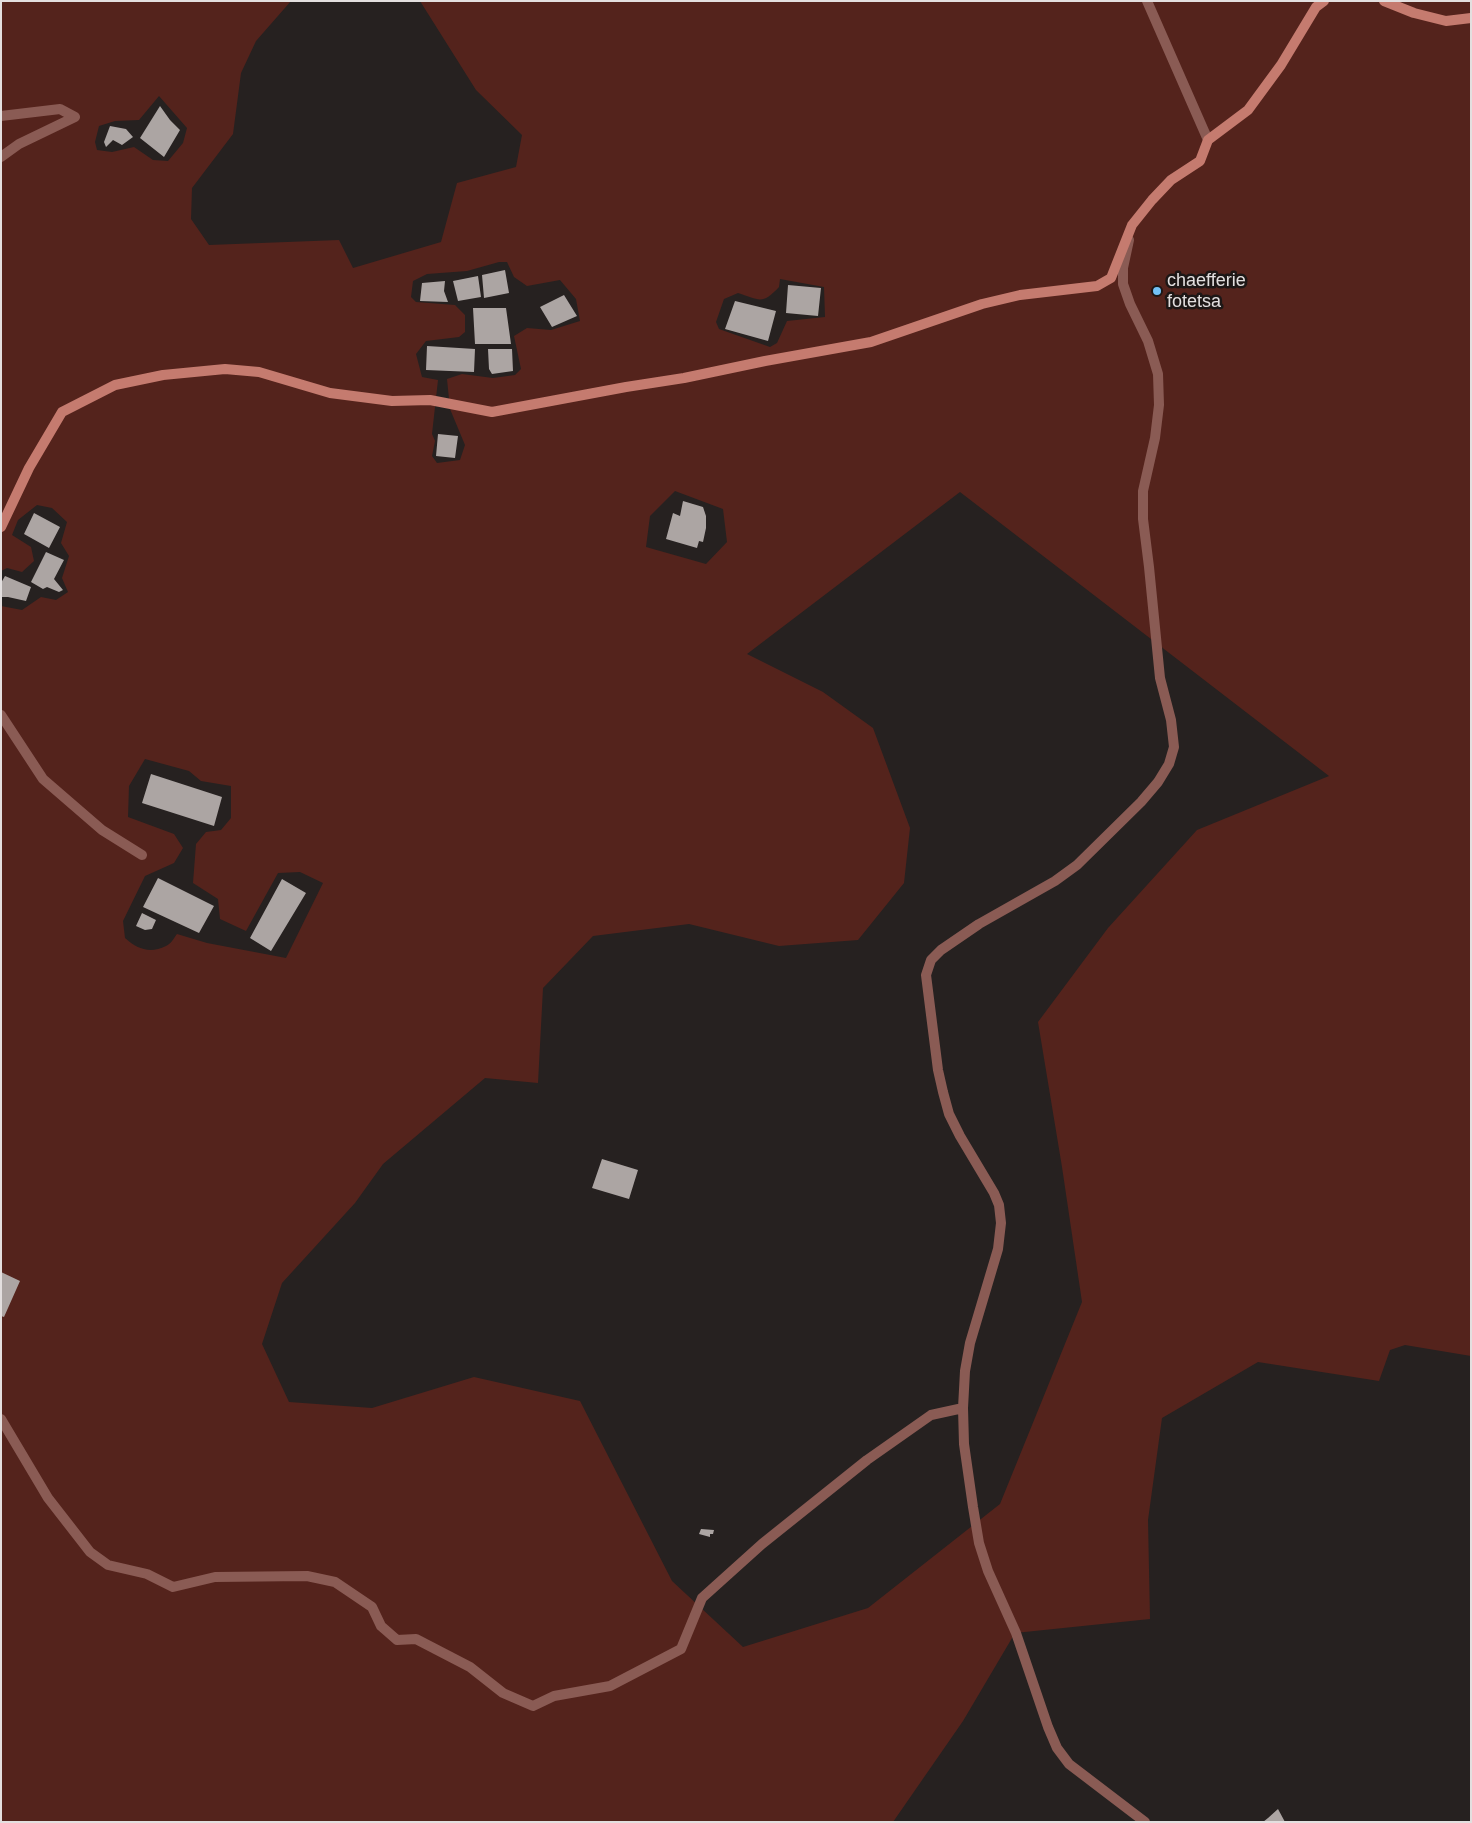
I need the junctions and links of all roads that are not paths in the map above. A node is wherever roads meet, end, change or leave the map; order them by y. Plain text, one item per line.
1 (1147, 1) edge
2 (1324, 1) edge
3 (1384, 1) edge
4 (1471, 18) edge
5 (1, 116) edge
6 (1208, 140) junction
7 (1, 157) edge
8 (1132, 225) junction
9 (1, 526) edge
10 (1, 715) edge
11 (142, 855) dead end
12 (962, 1408) junction
13 (1, 1419) edge
14 (1145, 1822) edge

1 - 6 street
2 - 6 street
3 - 4 street
5 - 7 street
6 - 8 street
8 - 9 street
8 - 12 street
10 - 11 street
12 - 13 street
12 - 14 street

